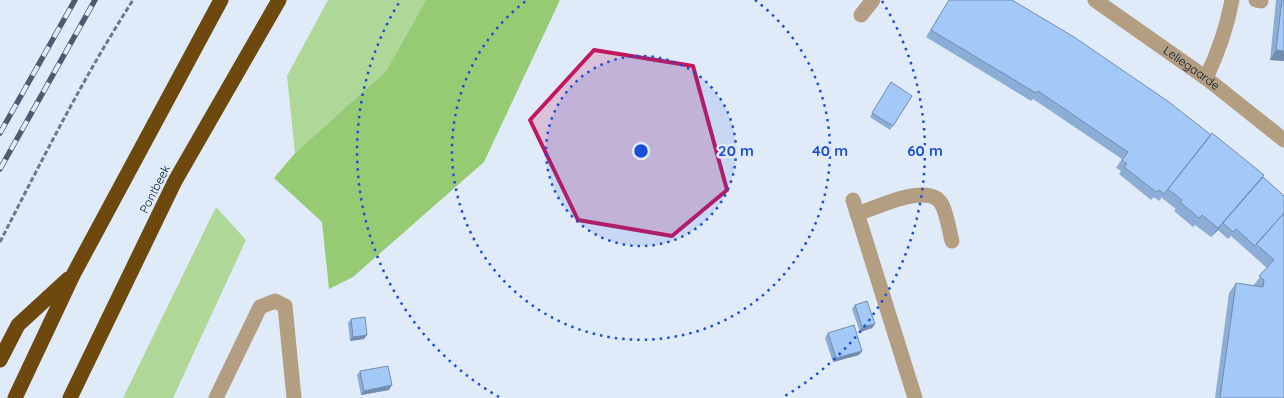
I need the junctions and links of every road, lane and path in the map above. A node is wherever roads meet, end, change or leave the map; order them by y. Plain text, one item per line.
1 (133, 0) edge
2 (221, 0) edge
3 (279, 0) edge
4 (872, 0) edge
5 (1095, 0) edge
6 (1232, 0) edge
7 (860, 14) dead end
8 (1206, 78) junction
9 (1284, 140) edge
10 (952, 241) dead end
11 (0, 242) edge
12 (72, 275) junction
13 (0, 360) edge
14 (15, 398) edge
15 (70, 398) edge
16 (216, 398) edge
17 (294, 398) edge
18 (914, 398) edge

1 - 11 path
2 - 12 highway
3 - 15 highway, Pontbeek
4 - 7 street
5 - 8 street, Leliegaarde
6 - 8 street
8 - 9 street, Leliegaarde
10 - 18 street
12 - 13 highway
12 - 14 highway
16 - 17 street

